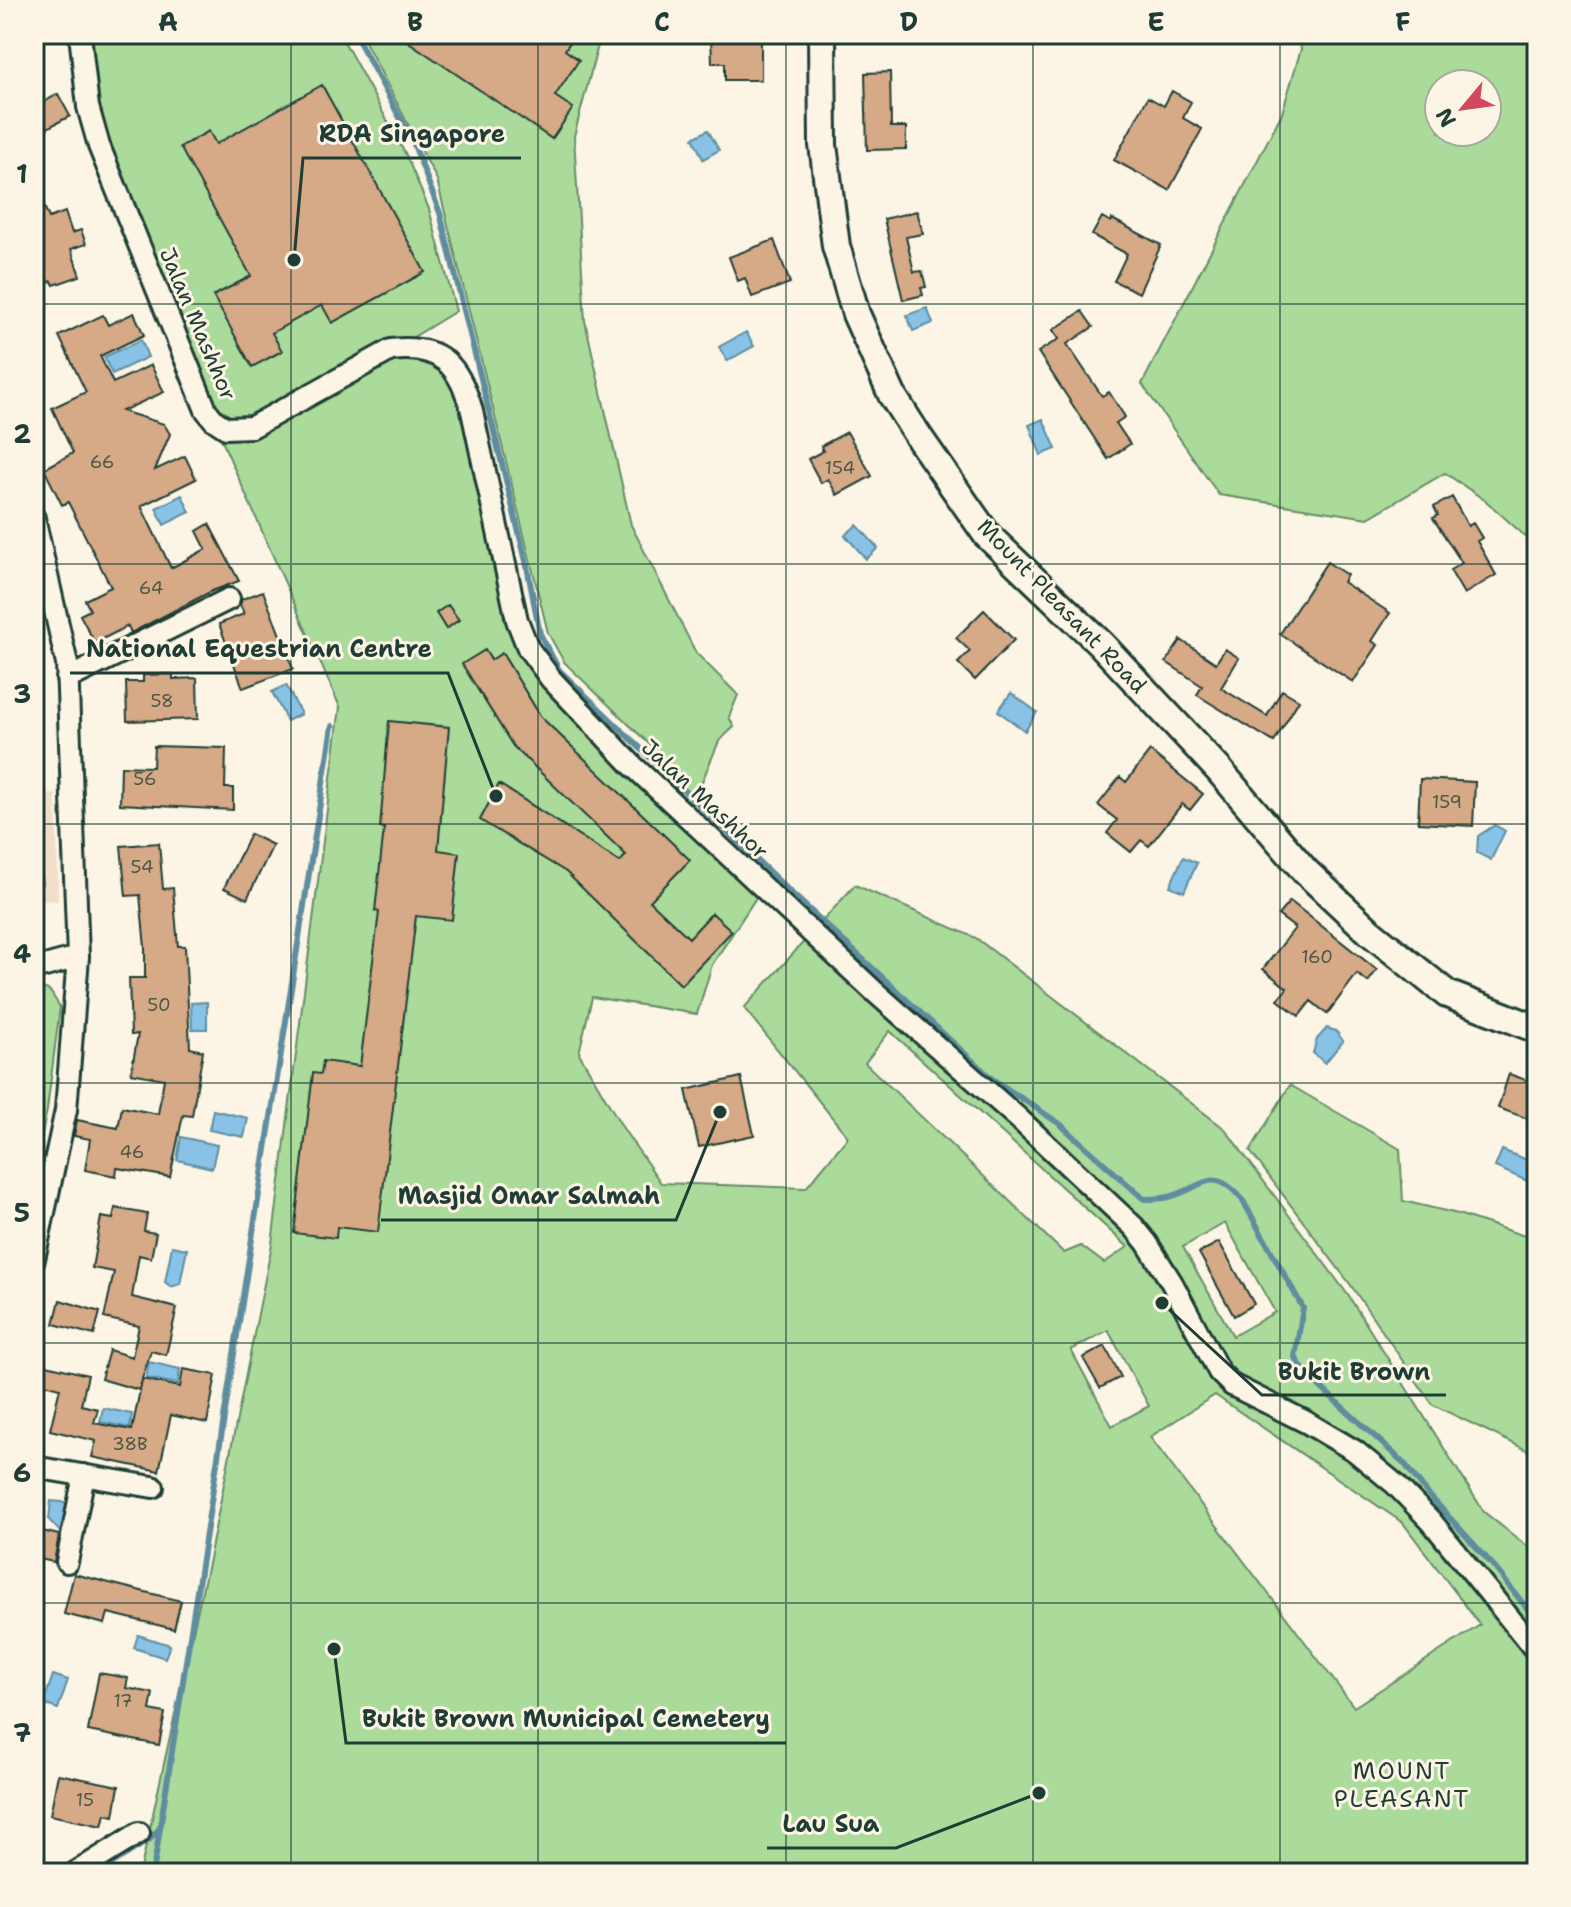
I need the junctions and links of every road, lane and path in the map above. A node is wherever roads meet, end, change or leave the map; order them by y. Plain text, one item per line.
1 (80, 34) edge
2 (822, 34) edge
3 (34, 518) edge
4 (229, 599) dead end
5 (67, 679) junction
6 (78, 957) junction
7 (34, 969) edge
8 (1537, 1029) edge
9 (34, 1259) edge
10 (34, 1467) edge
11 (84, 1475) junction
12 (153, 1487) dead end
13 (67, 1562) dead end
14 (1537, 1652) edge
15 (139, 1833) dead end
16 (75, 1873) edge

1 - 14 street, Jalan Mashhor
2 - 8 street, Mount Pleasant Road
3 - 5 street
4 - 5 street
5 - 6 street
6 - 7 street
6 - 9 street
10 - 11 street
11 - 12 street
11 - 13 street
15 - 16 street

